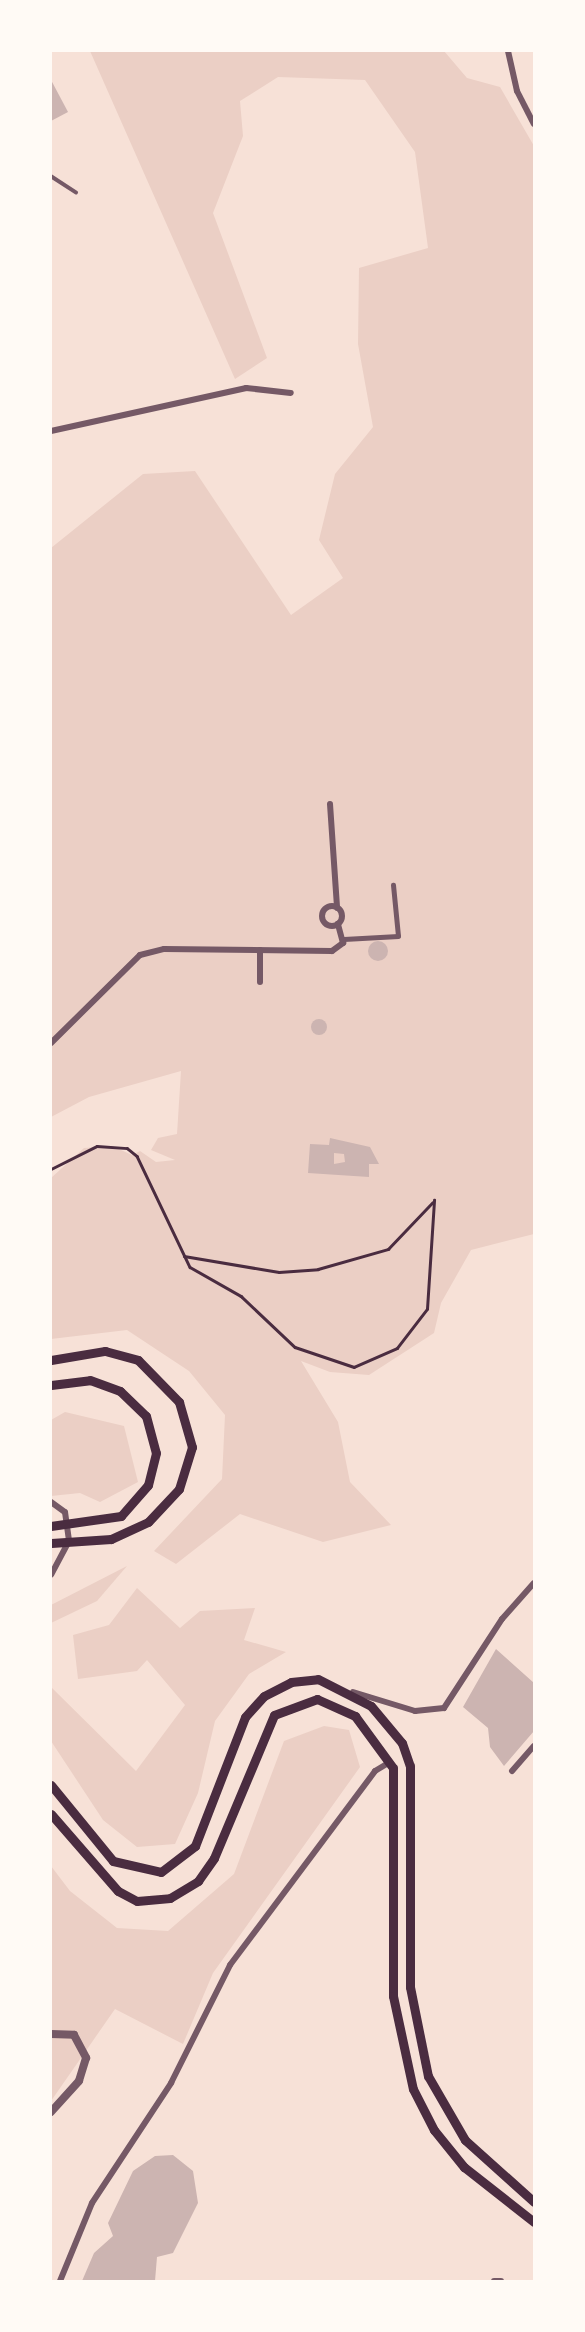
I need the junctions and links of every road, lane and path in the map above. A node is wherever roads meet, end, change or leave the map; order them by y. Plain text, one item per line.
1 (508, 51) edge
2 (534, 124) edge
3 (51, 176) edge
4 (76, 192) dead end
5 (290, 393) dead end
6 (51, 431) edge
7 (330, 804) dead end
8 (393, 885) dead end
9 (337, 908) junction
10 (338, 924) junction
11 (344, 940) junction
12 (260, 950) junction
13 (260, 982) dead end
14 (51, 1043) edge
15 (51, 1169) edge
16 (184, 1256) junction
17 (51, 1360) edge
18 (51, 1385) edge
19 (51, 1502) edge
20 (51, 1526) edge
21 (51, 1543) edge
22 (51, 1574) edge
23 (534, 1583) edge
24 (353, 1692) junction
25 (534, 1745) edge
26 (391, 1762) junction
27 (512, 1771) dead end
28 (51, 1785) edge
29 (51, 1814) edge
30 (51, 2034) edge
31 (51, 2112) edge
32 (534, 2202) edge
33 (534, 2222) edge
34 (60, 2281) edge
35 (494, 2281) edge
36 (501, 2281) edge

1 - 2 street
3 - 4 lane
5 - 6 street
7 - 9 street
8 - 11 street
9 - 10 street
9 - 10 street
10 - 11 street
11 - 12 street
12 - 13 street
12 - 14 street
15 - 16 path
16 - 16 path
17 - 21 main road
18 - 20 main road
19 - 22 street
23 - 24 street
24 - 28 main road
24 - 32 main road
25 - 27 street
26 - 29 main road
26 - 33 main road
26 - 34 street
30 - 31 street
35 - 36 street

